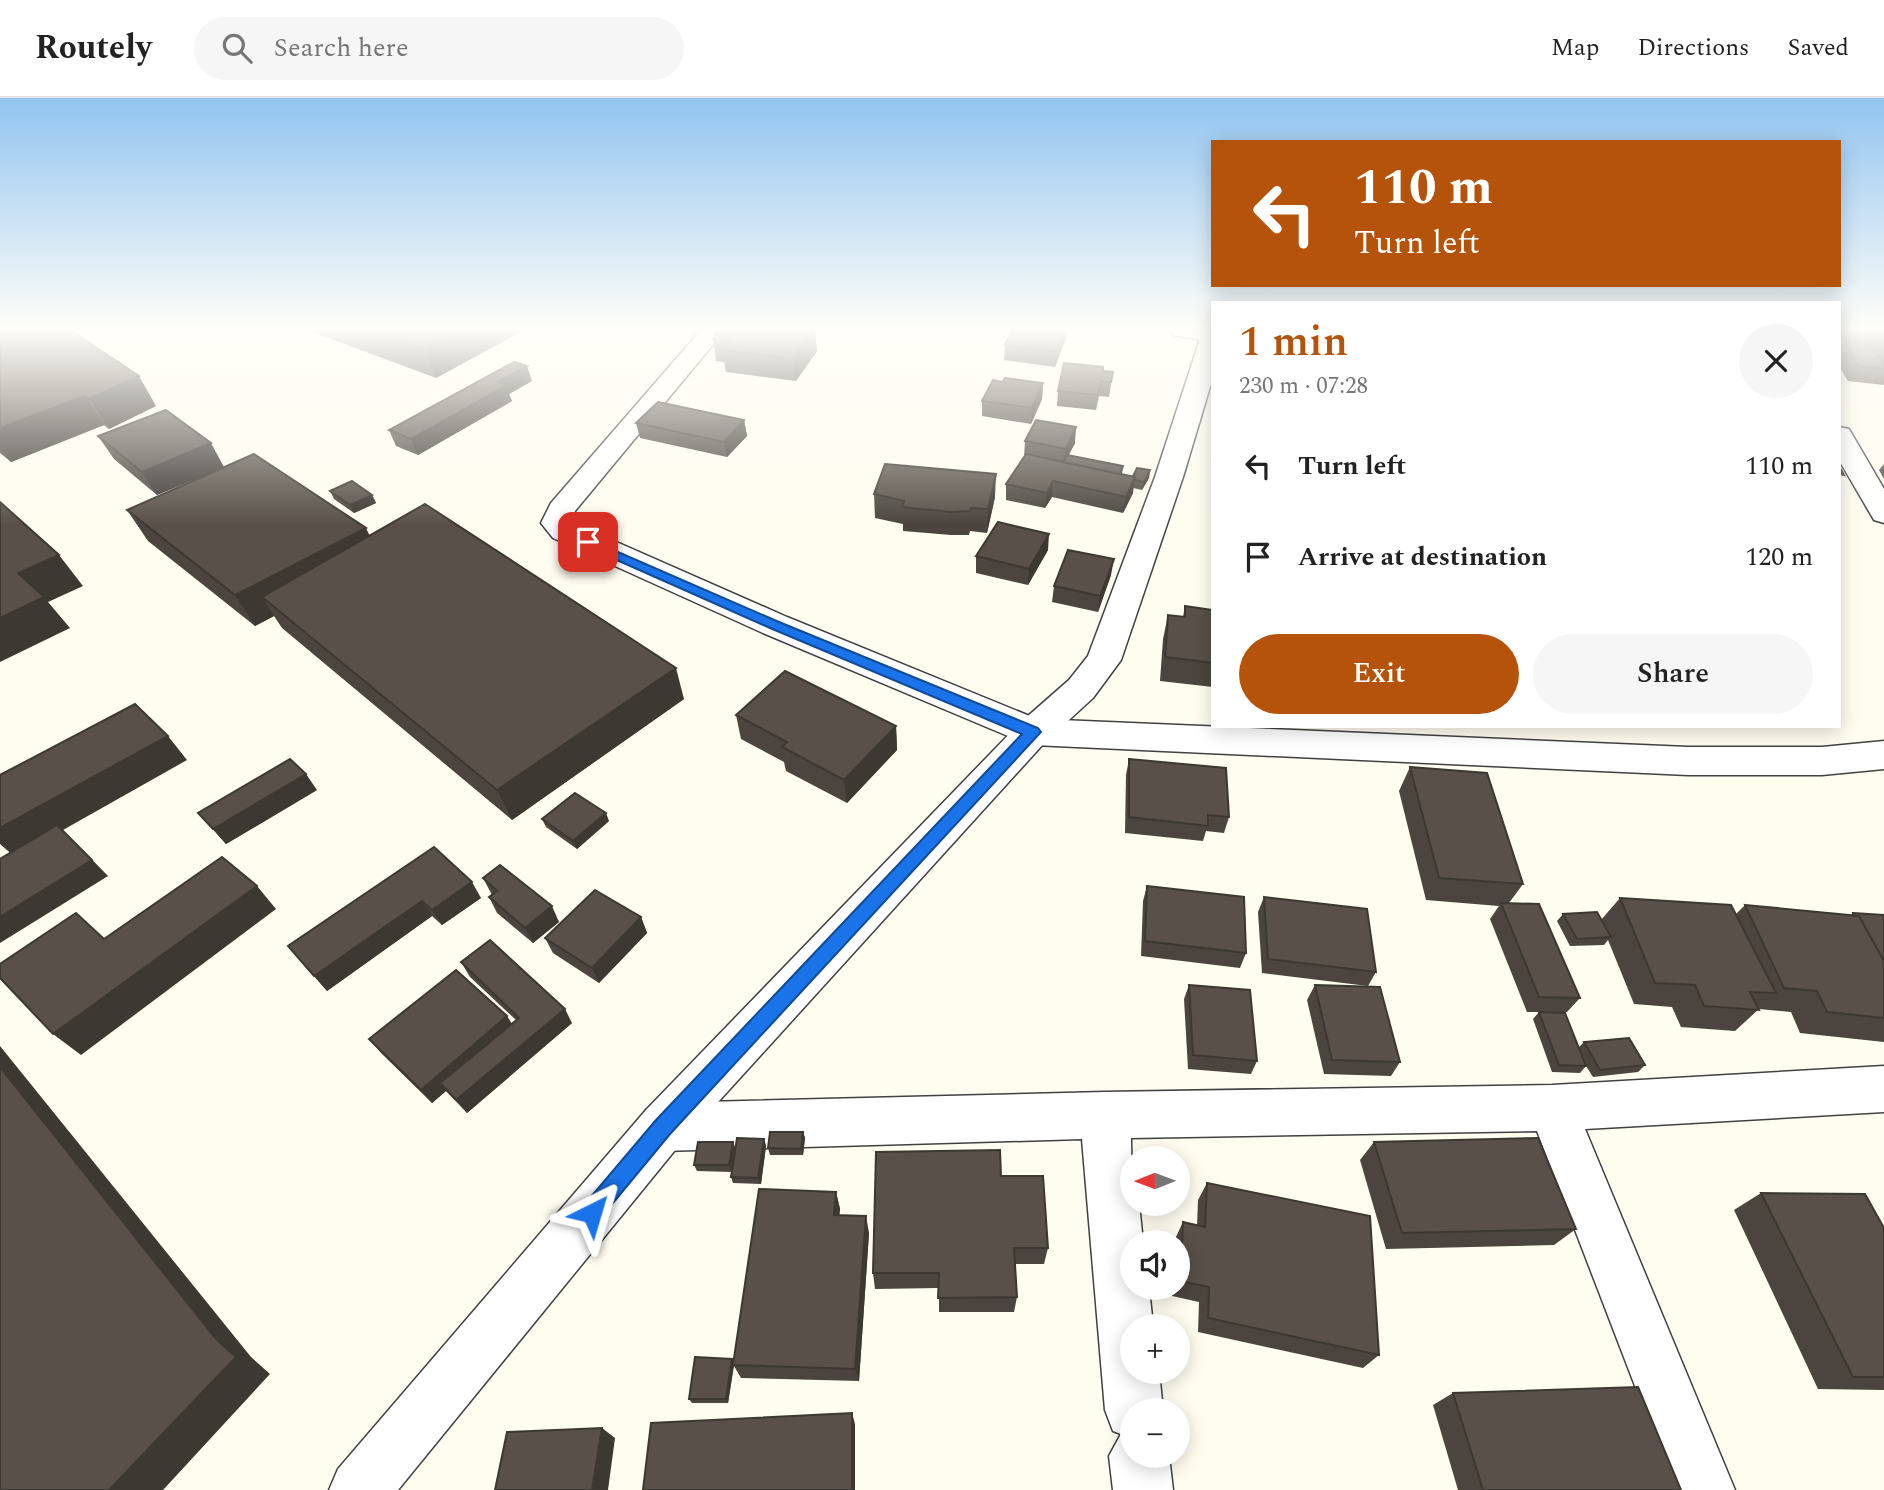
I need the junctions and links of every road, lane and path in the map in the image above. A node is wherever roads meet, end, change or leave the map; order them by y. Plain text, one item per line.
1 (658, 395) edge
2 (1191, 395) edge
3 (1841, 439) edge
4 (1884, 514) edge
5 (1033, 732) junction
6 (1468, 738) edge
7 (1884, 755) edge
8 (1884, 1089) edge
9 (1552, 1108) junction
10 (1104, 1115) junction
11 (663, 1127) junction
12 (1133, 1398) edge
13 (1140, 1468) edge
14 (359, 1490) edge
15 (1143, 1490) edge
16 (1704, 1490) edge

1 - 5 street
2 - 5 street
3 - 4 street
5 - 6 street
5 - 11 street
6 - 7 street
8 - 9 street
9 - 10 street
9 - 16 street
10 - 11 street
10 - 12 street
11 - 14 street
13 - 15 street

